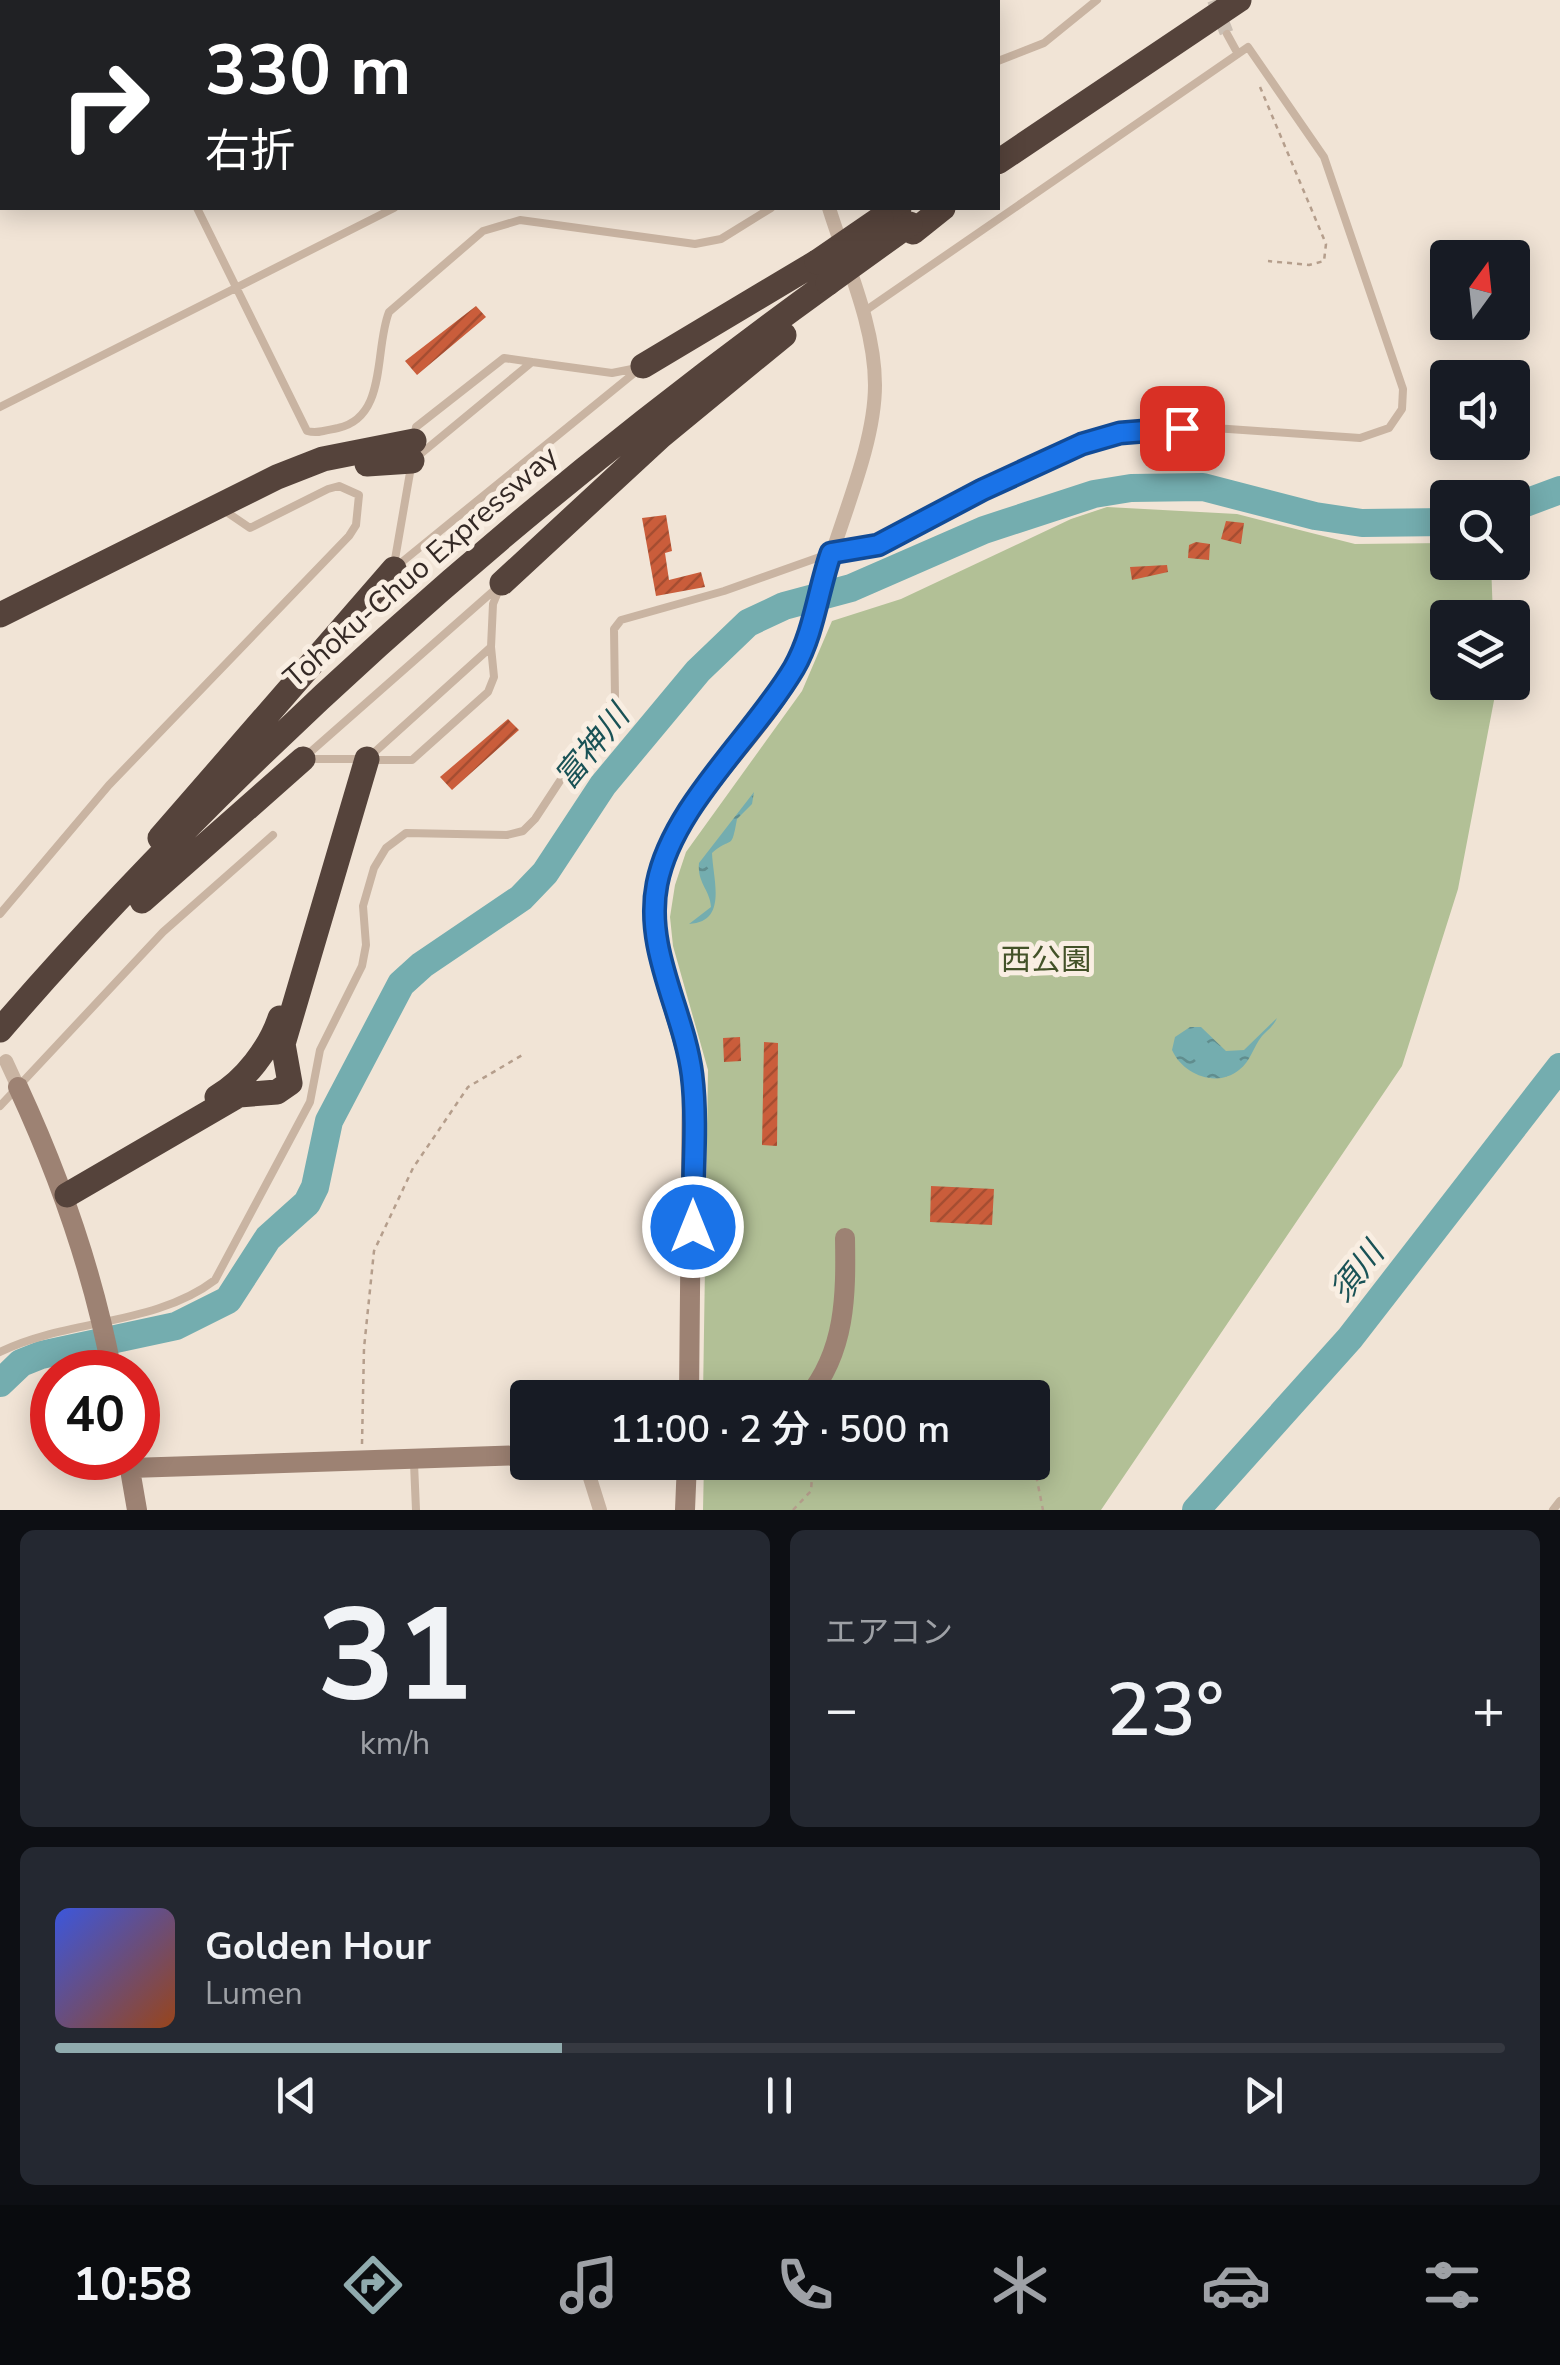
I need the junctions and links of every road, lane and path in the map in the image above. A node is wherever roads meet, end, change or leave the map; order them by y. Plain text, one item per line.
1 (1096, 0) edge
2 (1240, 0) edge
3 (1227, 34) tunnel mouth
4 (1248, 47) junction
5 (1238, 54) junction
6 (1000, 59) edge
7 (1000, 156) edge
8 (197, 210) edge
9 (390, 210) edge
10 (767, 210) edge
11 (829, 210) edge
12 (928, 210) edge
13 (936, 210) edge
14 (901, 220) edge
15 (1268, 261) dead end
16 (827, 280) junction
17 (236, 286) junction
18 (862, 314) junction
19 (532, 362) junction
20 (643, 366) junction
21 (0, 407) edge
22 (413, 451) junction
23 (228, 513) junction
24 (831, 553) junction
25 (394, 569) junction
26 (502, 583) junction
27 (815, 614) joint
28 (0, 615) edge
29 (0, 625) edge
30 (491, 646) junction
31 (302, 758) junction
32 (360, 759) junction
33 (273, 836) dead end
34 (0, 914) edge
35 (8, 1021) edge
36 (524, 1054) dead end
37 (3, 1056) edge
38 (18, 1086) junction
39 (0, 1106) edge
40 (67, 1195) junction
41 (845, 1238) dead end
42 (103, 1321) junction
43 (108, 1350) edge
44 (0, 1352) edge
45 (689, 1380) edge
46 (818, 1380) edge
47 (510, 1456) edge
48 (414, 1458) junction
49 (363, 1460) junction
50 (160, 1463) edge
51 (132, 1480) edge
52 (591, 1480) edge
53 (687, 1480) edge
54 (812, 1480) edge
55 (1037, 1480) edge
56 (1560, 1501) edge
57 (137, 1510) edge
58 (416, 1510) edge
59 (600, 1510) edge
60 (686, 1510) edge
61 (793, 1510) edge
62 (1043, 1510) edge
63 (1553, 1510) edge

1 - 6 lane
2 - 7 highway
3 - 5 lane
4 - 5 lane
4 - 15 path
4 - 24 lane
5 - 18 lane
8 - 17 lane
9 - 17 lane
10 - 17 lane
11 - 18 street
12 - 14 highway, Tohoku-Chuo Expressway
13 - 14 highway
14 - 16 highway, Tohoku-Chuo Expressway, bridge
16 - 20 highway
16 - 26 highway
16 - 35 highway, Tohoku-Chuo Expressway
17 - 21 lane
18 - 24 street
19 - 20 lane
19 - 22 lane
19 - 22 lane
20 - 25 lane
22 - 23 highway
22 - 25 lane
22 - 28 highway
23 - 29 highway
23 - 34 lane
24 - 27 street
24 - 42 lane
25 - 35 highway
26 - 30 lane
26 - 31 lane
27 - 45 street
30 - 32 lane
30 - 32 lane
31 - 32 lane
31 - 37 highway
32 - 40 highway
32 - 40 highway
33 - 38 lane
36 - 49 path
37 - 38 street
38 - 39 lane
38 - 40 street
40 - 42 street
41 - 46 street
42 - 43 street
42 - 44 lane
47 - 48 street
48 - 49 street
48 - 58 lane
49 - 50 street
51 - 57 street
52 - 59 street
53 - 60 street
54 - 61 path
55 - 62 path
56 - 63 lane

